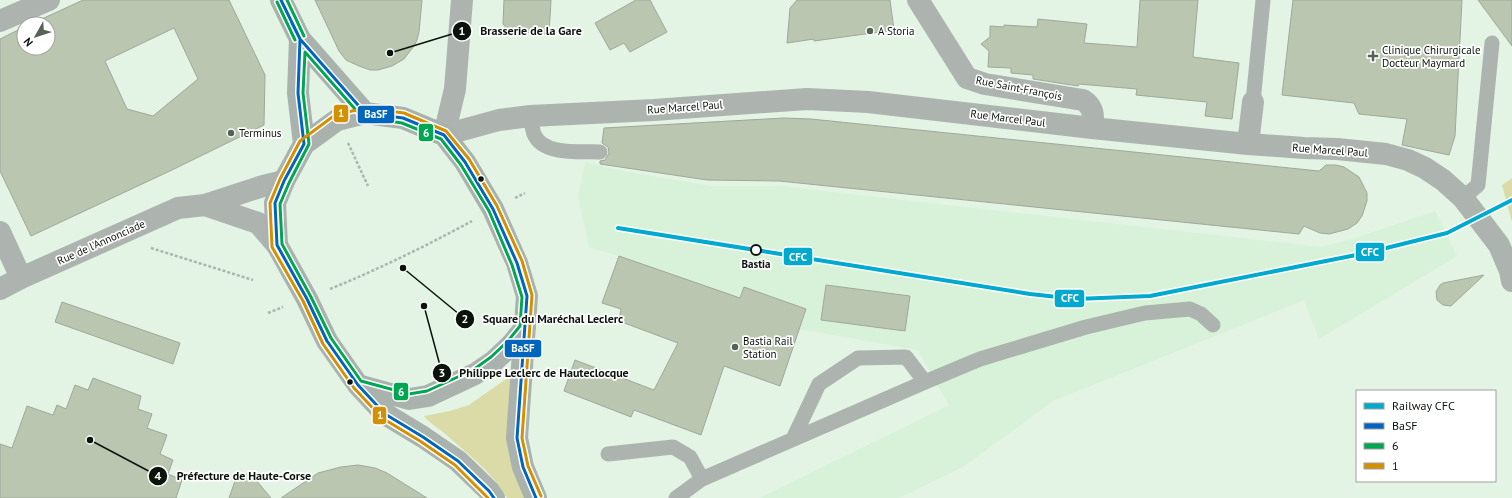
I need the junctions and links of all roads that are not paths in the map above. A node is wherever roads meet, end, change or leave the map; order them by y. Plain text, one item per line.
1 (49, 0) edge
2 (281, 0) edge
3 (462, 0) edge
4 (918, 0) edge
5 (1263, 0) edge
6 (0, 21) edge
7 (300, 39) junction
8 (1492, 43) dead end
9 (1253, 102) joint
10 (364, 113) junction
11 (530, 116) junction
12 (1092, 128) junction
13 (444, 135) junction
14 (304, 144) junction
15 (1248, 144) junction
16 (600, 152) dead end
17 (284, 180) junction
18 (1463, 198) junction
19 (205, 205) junction
20 (0, 232) edge
21 (277, 245) junction
22 (21, 278) junction
23 (1512, 282) edge
24 (0, 289) edge
25 (1213, 325) dead end
26 (525, 328) junction
27 (925, 382) junction
28 (358, 385) junction
29 (793, 439) junction
30 (608, 454) dead end
31 (702, 479) junction
32 (494, 498) edge
33 (536, 498) edge
34 (676, 498) edge

1 - 6 street
2 - 7 main road
3 - 13 street
4 - 12 street, Rue Saint-François
5 - 9 lane
7 - 10 main road
7 - 14 main road
8 - 18 lane
9 - 15 street
10 - 13 main road
10 - 14 main road
11 - 12 street, Rue Marcel Paul
11 - 13 street, Rue Marcel Paul
11 - 16 lane
12 - 15 street, Rue Marcel Paul
13 - 26 main road
14 - 17 main road
15 - 18 street, Rue Marcel Paul
17 - 19 street, Rue de l'Annonciade
17 - 21 main road
18 - 23 street, Rue Marcel Paul
19 - 21 street, Rue de l'Annonciade
19 - 22 street, Rue de l'Annonciade
20 - 22 street
21 - 28 main road
22 - 24 street, Rue de l'Annonciade
25 - 27 lane
26 - 28 main road
26 - 33 main road
27 - 29 lane
27 - 29 lane
28 - 32 main road
29 - 31 lane
30 - 31 lane
31 - 34 lane

